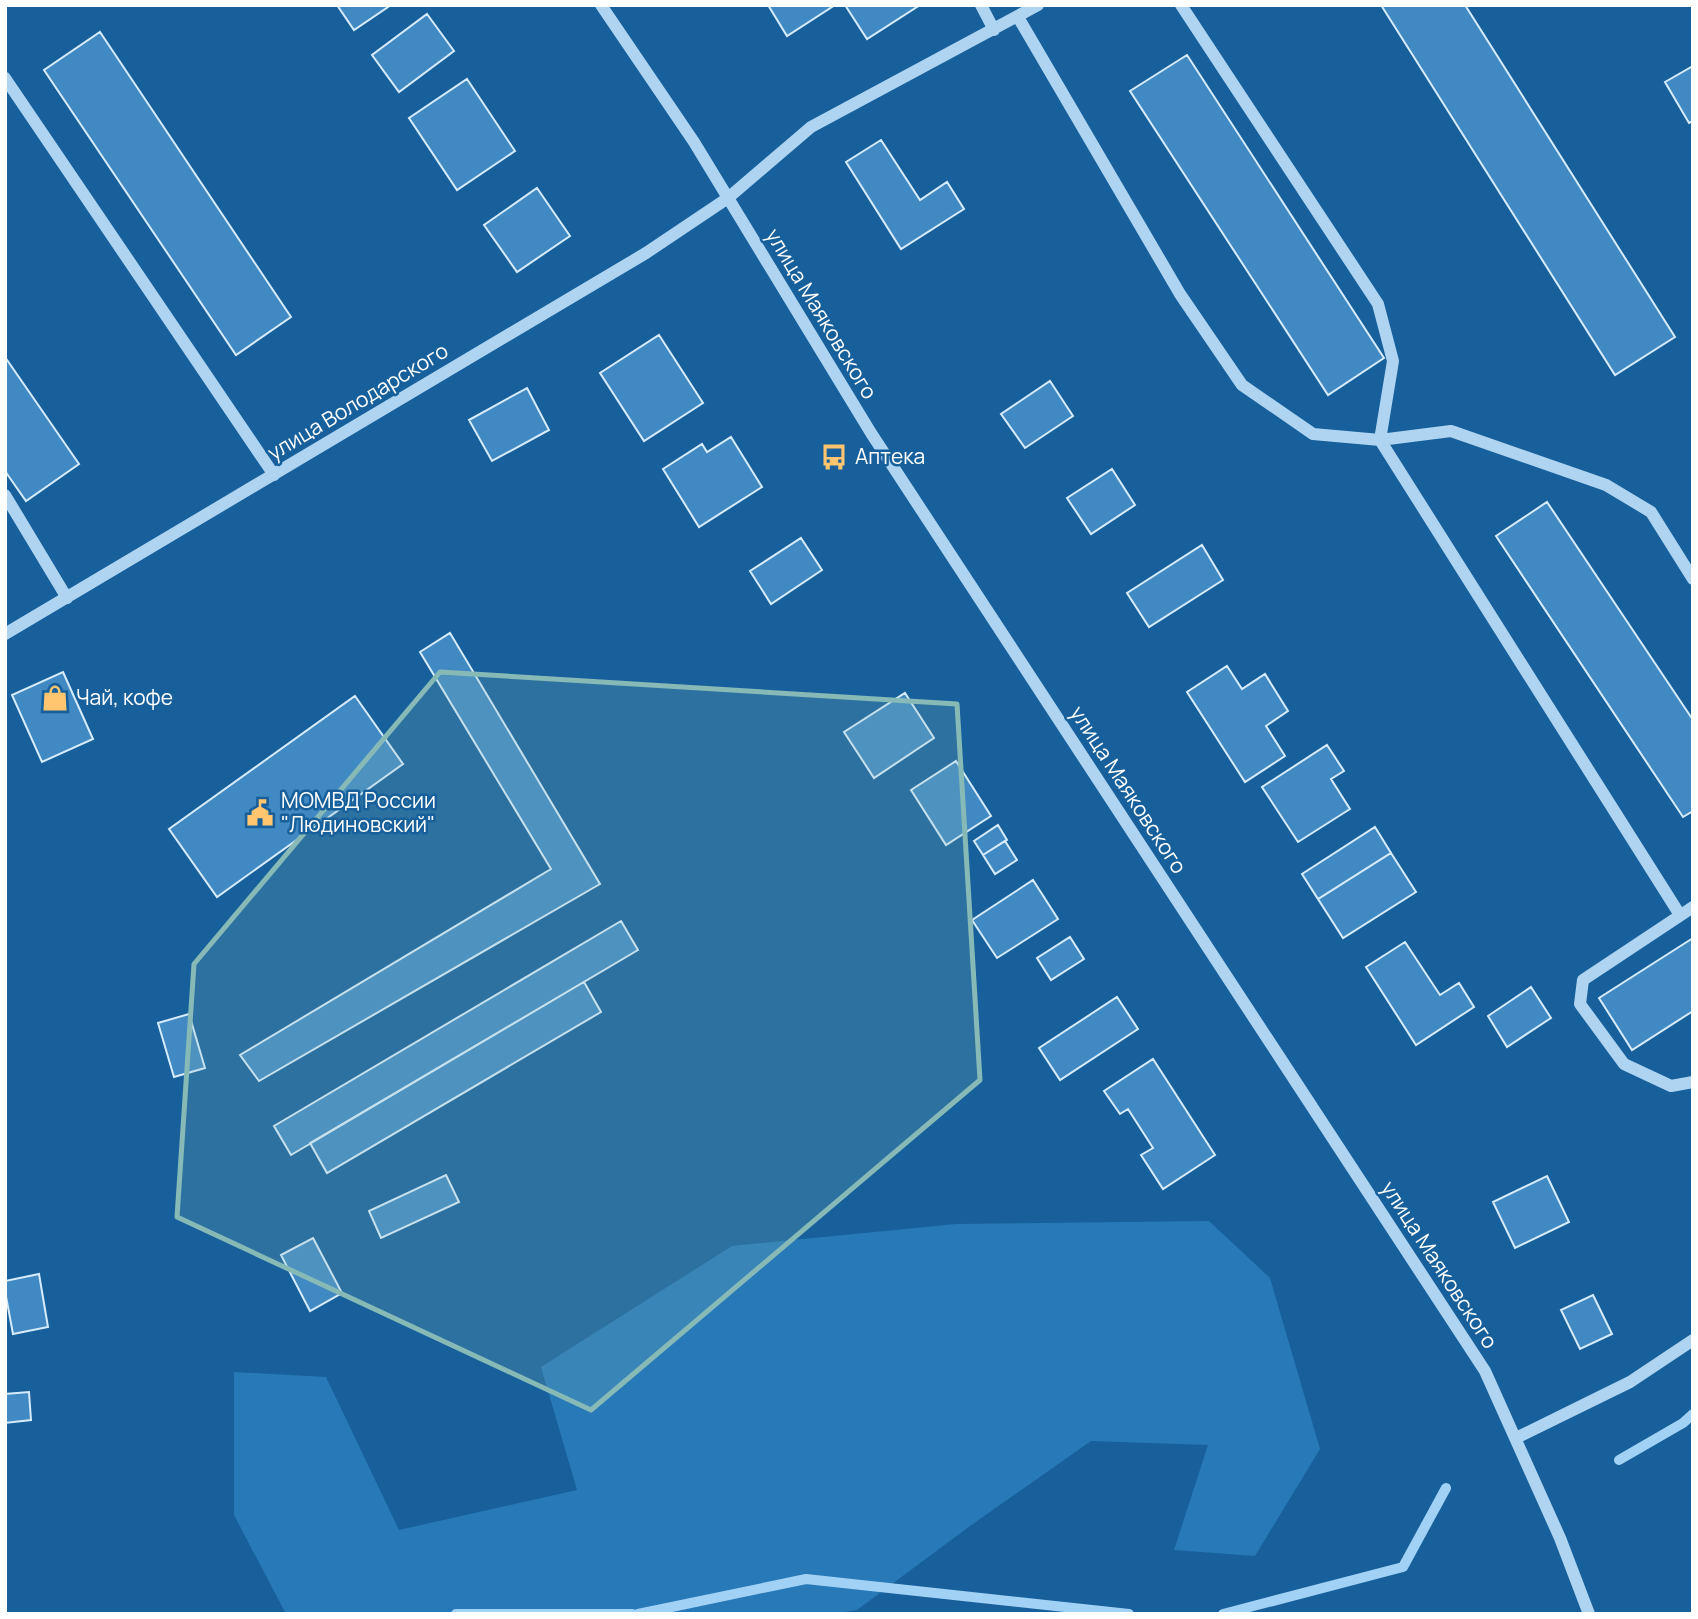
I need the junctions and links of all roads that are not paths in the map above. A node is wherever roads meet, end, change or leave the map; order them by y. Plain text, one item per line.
1 (601, 5) edge
2 (981, 5) edge
3 (1038, 5) edge
4 (1181, 5) edge
5 (1018, 17) junction
6 (994, 30) junction
7 (5, 78) edge
8 (728, 198) junction
9 (1380, 440) junction
10 (274, 475) junction
11 (5, 495) edge
12 (1693, 579) edge
13 (67, 598) junction
14 (5, 634) edge
15 (1693, 907) edge
16 (1680, 915) junction
17 (1693, 1082) edge
18 (1693, 1340) edge
19 (1516, 1438) junction
20 (1589, 1614) edge

1 - 8 street, улица Маяковского
2 - 6 street
3 - 5 street, улица Володарского
4 - 9 street
5 - 6 street, улица Володарского
5 - 9 street
6 - 8 street, улица Володарского
7 - 10 street
8 - 10 street, улица Володарского
8 - 19 street, улица Маяковского
9 - 12 street
9 - 16 street
10 - 13 street, улица Володарского
11 - 13 street
13 - 14 street, улица Володарского
15 - 16 street
16 - 17 street
18 - 19 street
19 - 20 street, улица Маяковского

